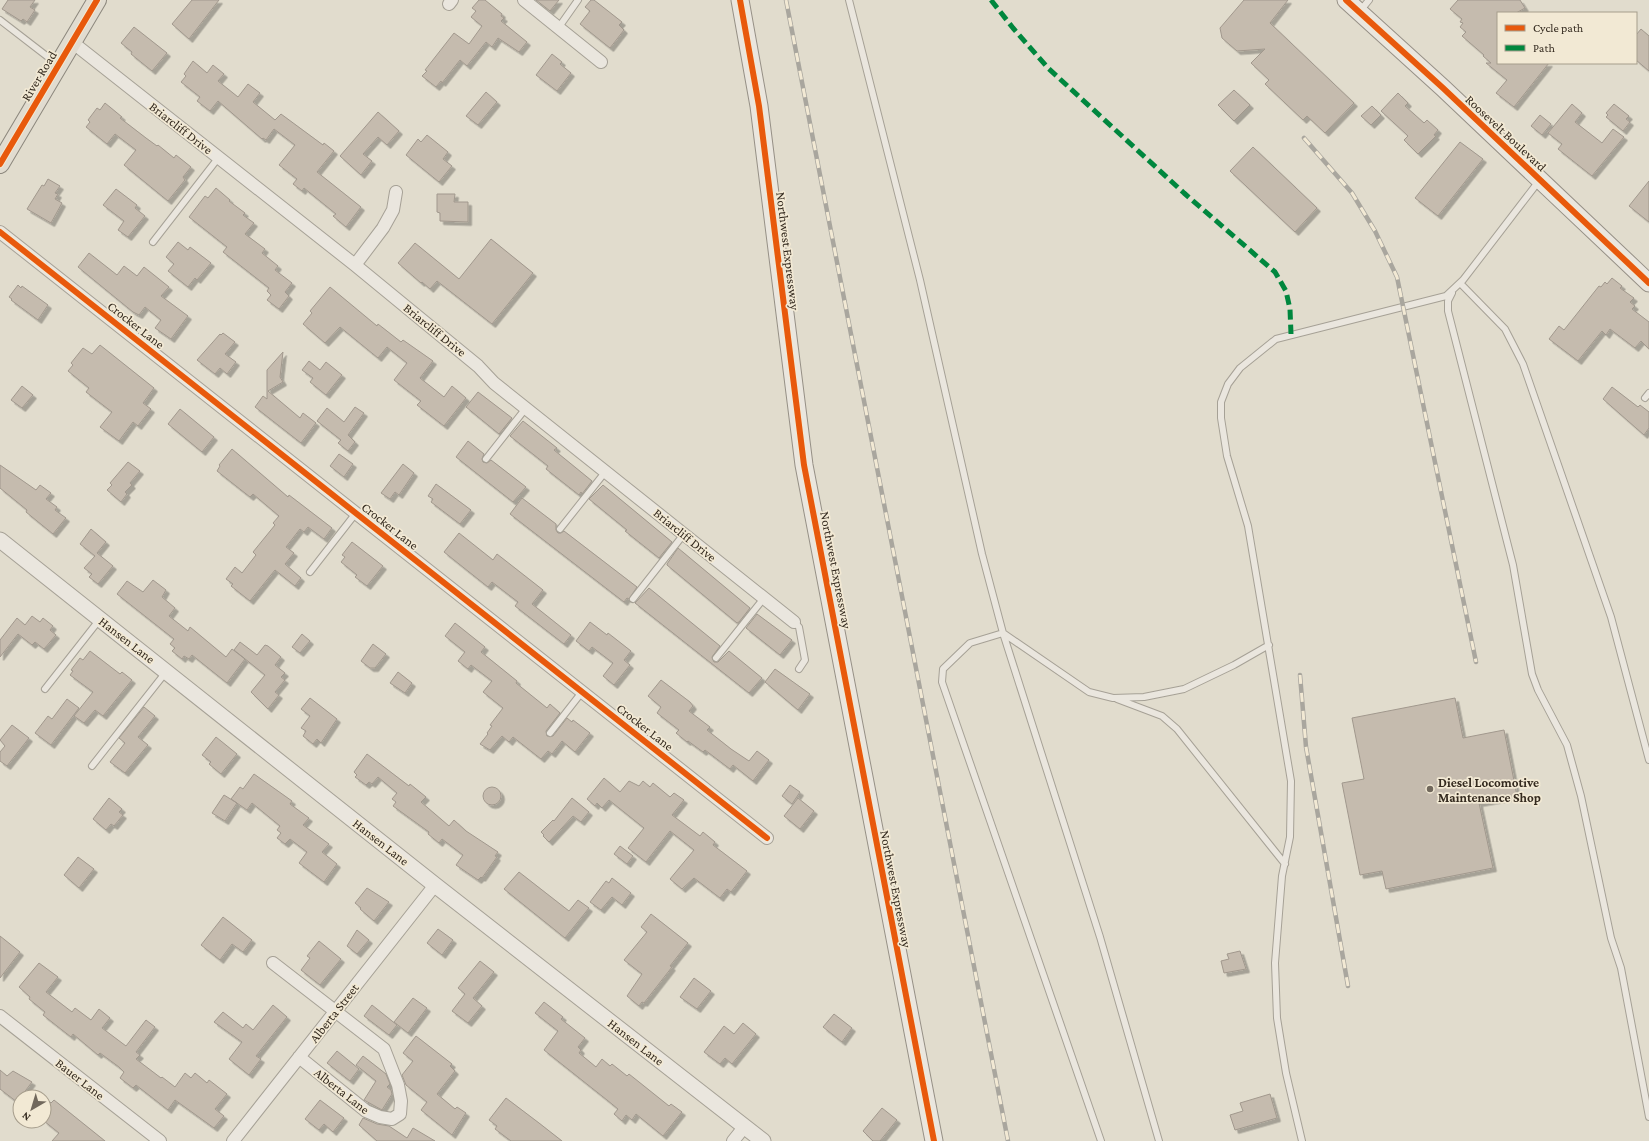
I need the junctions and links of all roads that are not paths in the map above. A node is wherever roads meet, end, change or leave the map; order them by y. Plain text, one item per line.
1 (97, 0) edge
2 (524, 0) edge
3 (578, 0) edge
4 (740, 0) edge
5 (849, 0) edge
6 (1346, 0) edge
7 (1364, 6) edge
8 (0, 20) edge
9 (559, 28) junction
10 (72, 42) junction
11 (601, 62) dead end
12 (58, 66) junction
13 (219, 158) junction
14 (0, 164) edge
15 (1540, 180) junction
16 (396, 192) dead end
17 (0, 232) edge
18 (153, 242) dead end
19 (355, 265) junction
20 (1649, 283) edge
21 (1458, 286) junction
22 (526, 408) junction
23 (486, 459) dead end
24 (606, 472) junction
25 (356, 513) junction
26 (560, 529) dead end
27 (684, 534) junction
28 (0, 540) edge
29 (310, 572) dead end
30 (764, 598) junction
31 (633, 599) dead end
32 (100, 619) junction
33 (794, 622) joint
34 (1003, 633) junction
35 (1269, 645) junction
36 (716, 658) dead end
37 (799, 669) dead end
38 (166, 672) junction
39 (45, 689) dead end
40 (582, 692) junction
41 (1112, 698) junction
42 (550, 733) dead end
43 (1649, 760) edge
44 (92, 766) dead end
45 (767, 838) dead end
46 (1285, 864) junction
47 (435, 885) junction
48 (273, 963) dead end
49 (336, 1011) junction
50 (0, 1016) edge
51 (299, 1057) junction
52 (1649, 1117) edge
53 (745, 1126) junction
54 (160, 1141) edge
55 (233, 1141) edge
56 (733, 1141) edge
57 (763, 1141) edge
58 (934, 1141) edge
59 (1101, 1141) edge
60 (1159, 1141) edge
61 (1302, 1141) edge

1 - 10 main road, River Road
2 - 9 street
3 - 9 lane
4 - 58 main road, Northwest Expressway
5 - 34 lane
6 - 7 main road, Roosevelt Boulevard
7 - 15 main road, Roosevelt Boulevard
8 - 12 lane
9 - 11 street
10 - 12 main road, River Road
10 - 13 street, Briarcliff Drive
12 - 14 main road, River Road
13 - 18 lane
13 - 19 street, Briarcliff Drive
15 - 20 main road, Roosevelt Boulevard
15 - 21 lane
16 - 19 street
17 - 25 street, Crocker Lane
19 - 22 street, Briarcliff Drive
21 - 35 lane
21 - 43 lane
21 - 52 lane
22 - 23 lane
22 - 24 street, Briarcliff Drive
24 - 26 lane
24 - 27 street, Briarcliff Drive
25 - 29 lane
25 - 40 street, Crocker Lane
27 - 30 street, Briarcliff Drive
27 - 31 lane
28 - 32 street, Hansen Lane
30 - 33 street, Briarcliff Drive
30 - 36 lane
32 - 38 street, Hansen Lane
32 - 39 lane
33 - 37 lane
34 - 41 lane
34 - 59 lane
34 - 60 lane
35 - 41 lane
35 - 46 lane
38 - 44 lane
38 - 47 street, Hansen Lane
40 - 42 lane
40 - 45 street, Crocker Lane
41 - 46 lane
46 - 61 lane
47 - 49 street, Alberta Street
47 - 53 street, Hansen Lane
48 - 49 street
49 - 51 street, Alberta Street
49 - 51 street, Alberta Lane
50 - 54 street, Bauer Lane
51 - 55 street, Alberta Street
53 - 56 street
53 - 57 street, Hansen Lane

